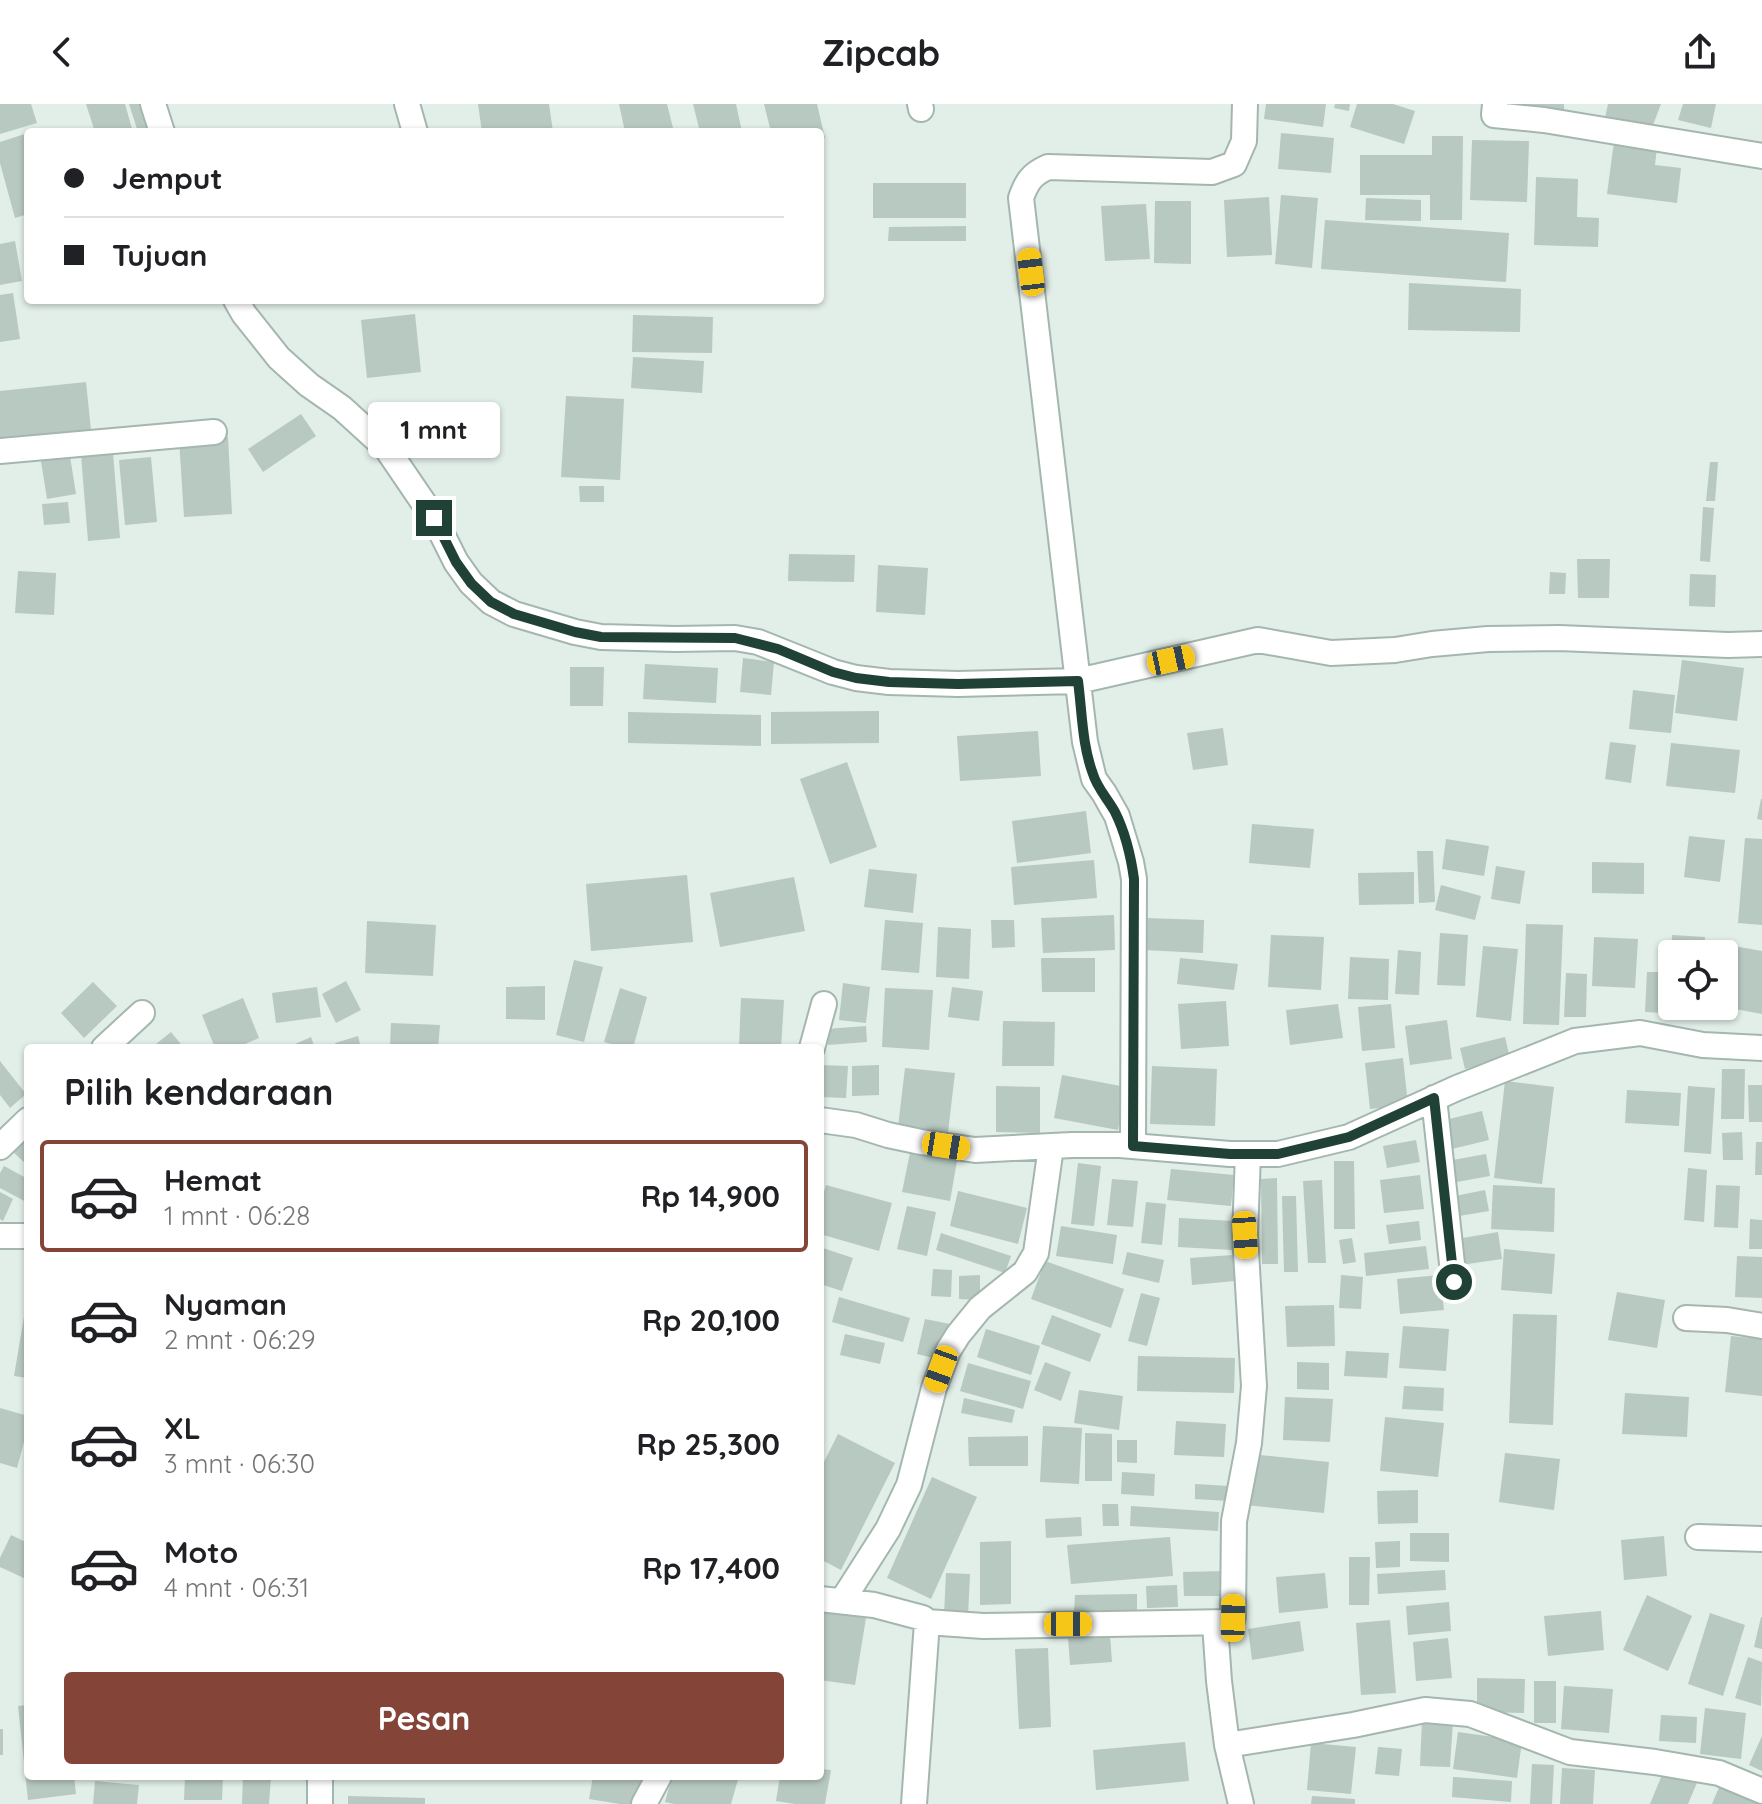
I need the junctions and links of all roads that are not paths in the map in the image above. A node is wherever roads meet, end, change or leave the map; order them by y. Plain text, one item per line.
1 (153, 104) edge
2 (407, 104) edge
3 (1245, 104) edge
4 (1495, 104) edge
5 (161, 128) edge
6 (414, 128) edge
7 (1762, 156) edge
8 (239, 304) edge
9 (214, 432) dead end
10 (0, 451) edge
11 (1762, 644) edge
12 (1078, 681) junction
13 (824, 1004) dead end
14 (142, 1013) dead end
15 (108, 1044) edge
16 (813, 1044) edge
17 (1762, 1048) edge
18 (1434, 1098) junction
19 (824, 1121) edge
20 (24, 1124) edge
21 (1133, 1146) junction
22 (0, 1147) edge
23 (1051, 1147) junction
24 (1248, 1154) junction
25 (0, 1236) edge
26 (24, 1236) edge
27 (1454, 1282) dead end
28 (1686, 1318) dead end
29 (1762, 1326) edge
30 (1698, 1537) dead end
31 (1762, 1539) edge
32 (831, 1600) edge
33 (927, 1622) junction
34 (1215, 1624) junction
35 (1227, 1745) junction
36 (320, 1780) edge
37 (657, 1780) edge
38 (1762, 1791) edge
39 (320, 1804) edge
40 (644, 1804) edge
41 (914, 1804) edge
42 (1241, 1804) edge

1 - 5 street
2 - 6 street
3 - 12 street
4 - 7 street
8 - 12 street
9 - 10 street
11 - 12 street
12 - 21 street
13 - 16 street
14 - 15 street
17 - 18 street
18 - 24 street
18 - 27 street
19 - 23 street
20 - 22 street
21 - 23 street
21 - 24 street
23 - 32 street
24 - 34 street
25 - 26 street
28 - 29 street
30 - 31 street
32 - 33 street
33 - 34 street
33 - 41 street
34 - 35 street
35 - 38 street
35 - 42 street
36 - 39 street
37 - 40 street

